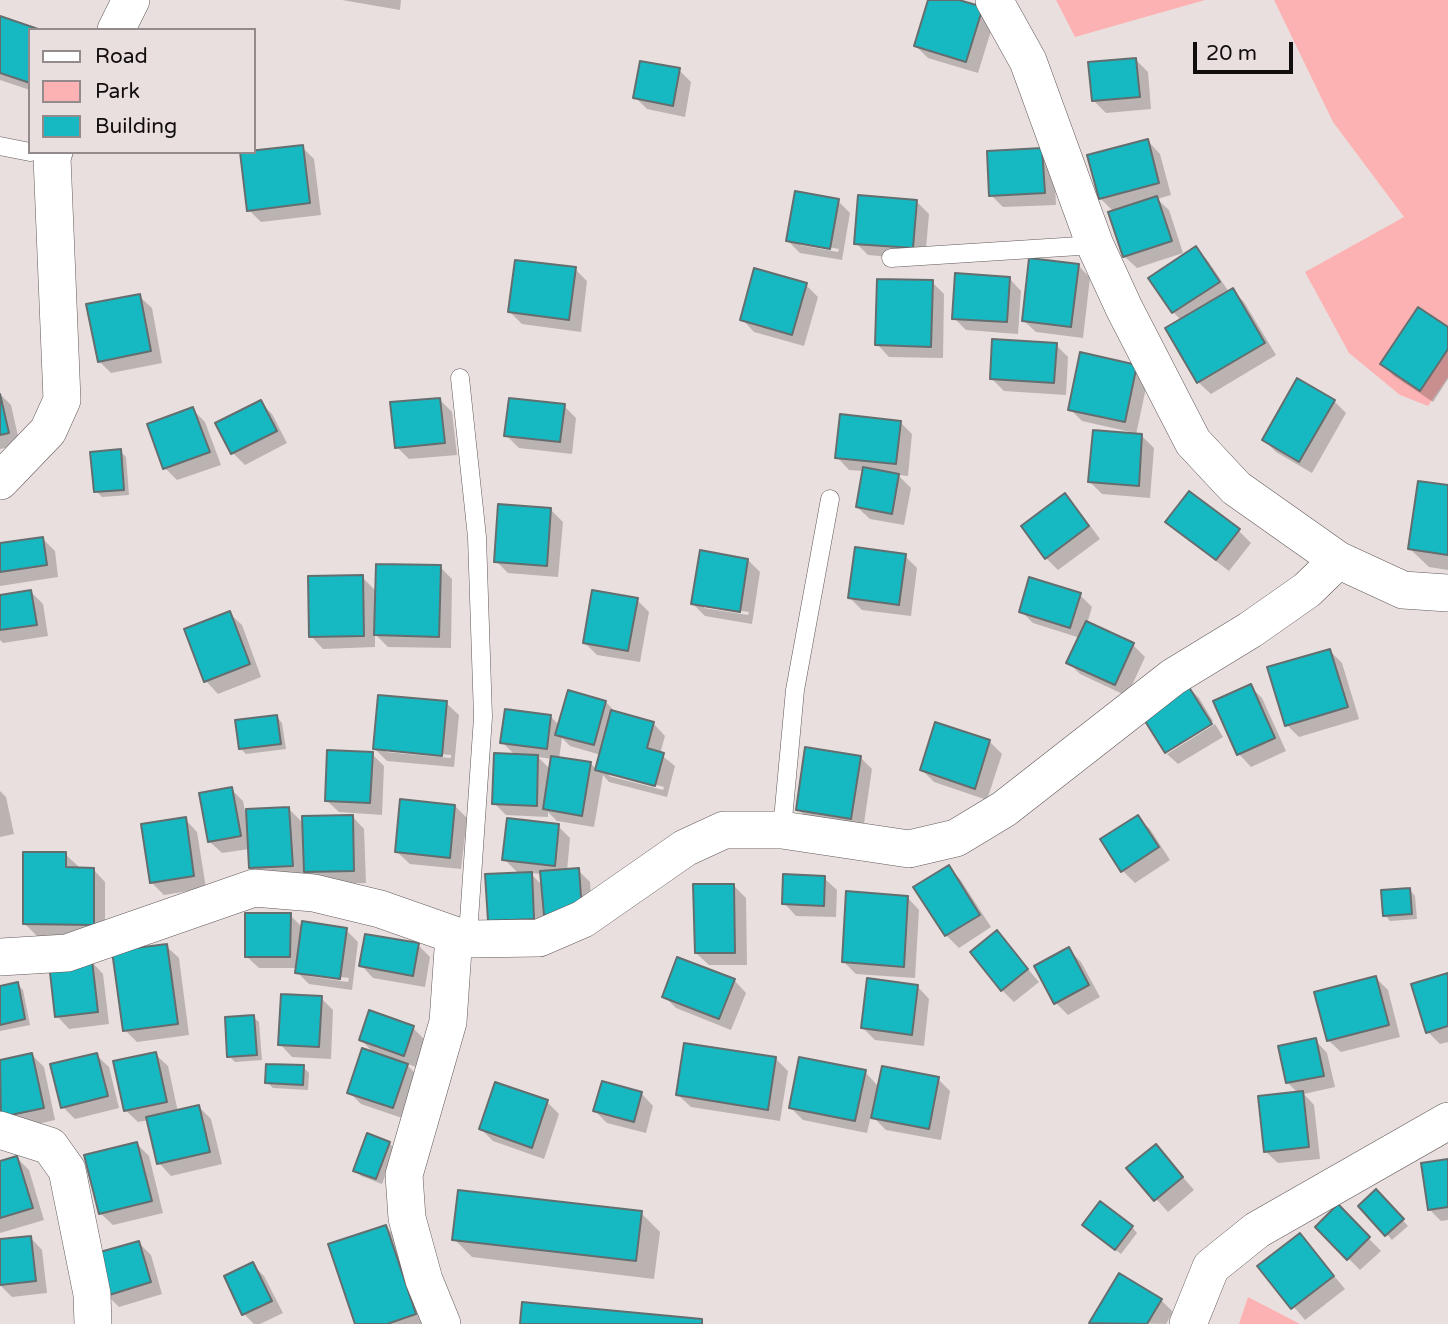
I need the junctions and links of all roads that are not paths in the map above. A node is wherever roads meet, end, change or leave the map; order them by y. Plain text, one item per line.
1 (131, 0) edge
2 (993, 0) edge
3 (118, 28) edge
4 (0, 146) edge
5 (28, 151) edge
6 (42, 154) edge
7 (1095, 245) junction
8 (891, 258) dead end
9 (460, 378) dead end
10 (0, 481) edge
11 (830, 499) dead end
12 (1338, 560) junction
13 (1448, 593) edge
14 (782, 830) junction
15 (462, 937) junction
16 (0, 957) edge
17 (1448, 1121) edge
18 (0, 1130) edge
19 (93, 1324) edge
20 (442, 1324) edge
21 (1188, 1324) edge

1 - 3 street
2 - 7 street
4 - 5 lane
6 - 10 street
7 - 8 lane
7 - 12 street
9 - 15 lane
11 - 14 lane
12 - 13 street
12 - 14 street
14 - 15 street
15 - 16 street
15 - 20 street
17 - 21 street
18 - 19 street

